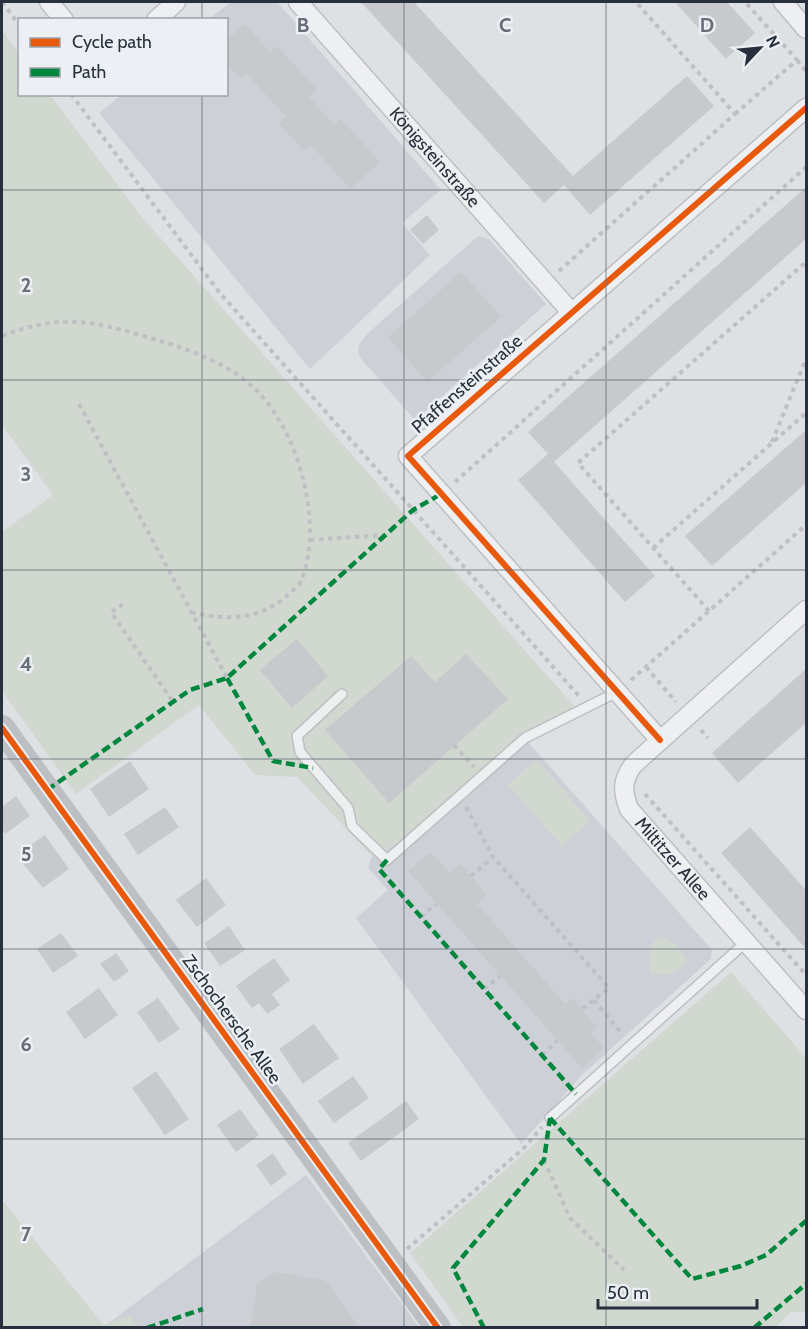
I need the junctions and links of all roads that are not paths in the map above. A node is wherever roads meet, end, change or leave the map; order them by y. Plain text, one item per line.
1 (49, 2) edge
2 (176, 2) edge
3 (298, 2) edge
4 (783, 2) edge
5 (62, 18) edge
6 (158, 18) edge
7 (807, 29) edge
8 (807, 108) edge
9 (571, 312) junction
10 (807, 610) edge
11 (617, 692) junction
12 (342, 694) dead end
13 (2, 728) edge
14 (660, 740) junction
15 (746, 942) junction
16 (807, 1010) edge
17 (550, 1118) road end
18 (438, 1328) edge

1 - 5 street
2 - 6 street
3 - 9 street, Königsteinstraße
4 - 7 street
8 - 9 street, Pfaffensteinstraße
9 - 11 street, Pfaffensteinstraße
10 - 14 street, Miltitzer Allee
11 - 12 lane
11 - 14 street, Pfaffensteinstraße
13 - 18 street, Zschochersche Allee
14 - 15 street, Miltitzer Allee
15 - 16 street, Miltitzer Allee
15 - 17 lane

